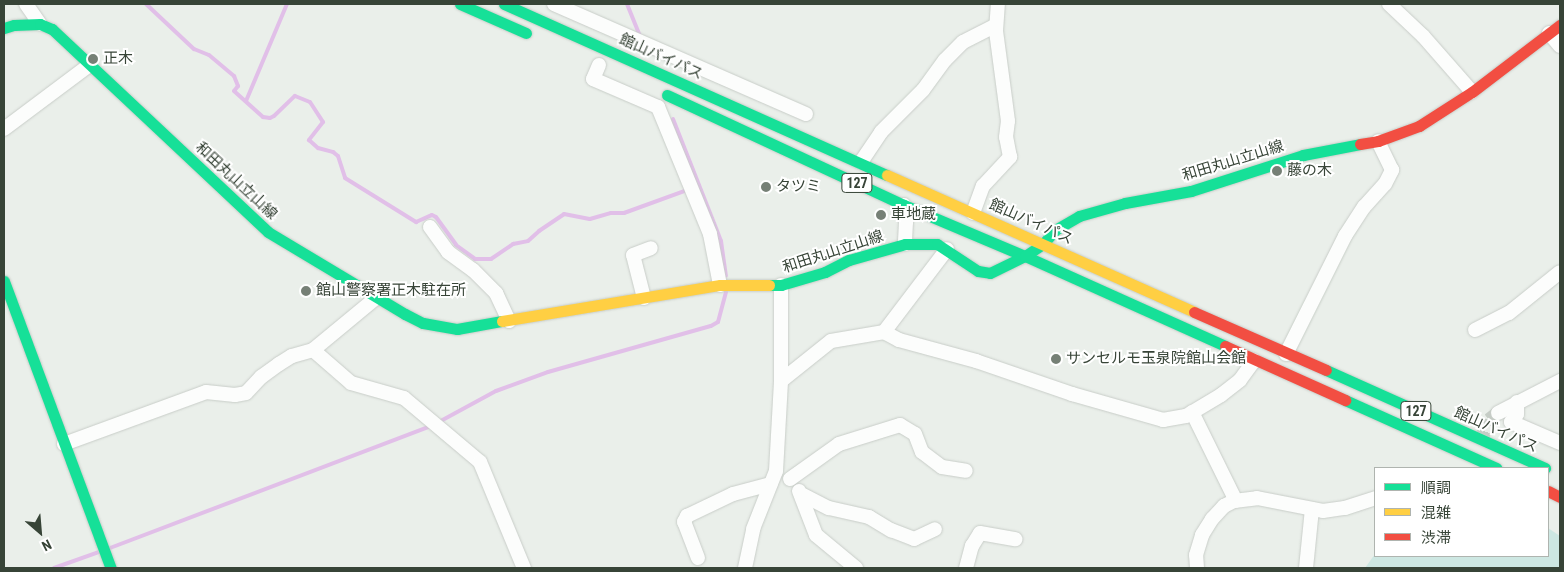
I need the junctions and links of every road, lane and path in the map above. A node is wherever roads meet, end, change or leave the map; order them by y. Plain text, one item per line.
1 (26, 4) edge
2 (460, 4) edge
3 (504, 4) edge
4 (554, 4) edge
5 (998, 4) edge
6 (1389, 4) edge
7 (40, 24) junction
8 (996, 25) junction
9 (4, 28) edge
10 (1555, 29) edge
11 (538, 38) dead end
12 (1560, 46) edge
13 (91, 64) junction
14 (599, 65) dead end
15 (654, 89) dead end
16 (1472, 92) junction
17 (806, 114) dead end
18 (4, 129) edge
19 (1378, 142) junction
20 (861, 162) junction
21 (904, 205) junction
22 (973, 213) junction
23 (430, 227) dead end
24 (905, 244) junction
25 (1043, 244) junction
26 (651, 248) dead end
27 (947, 249) junction
28 (1025, 256) junction
29 (1560, 272) edge
30 (4, 280) edge
31 (720, 285) junction
32 (781, 285) junction
33 (377, 297) junction
34 (644, 298) junction
35 (509, 321) junction
36 (1475, 330) dead end
37 (884, 332) junction
38 (313, 350) junction
39 (1286, 354) junction
40 (1254, 361) junction
41 (781, 381) junction
42 (1560, 381) edge
43 (1517, 402) junction
44 (1192, 412) junction
45 (1498, 413) tunnel mouth
46 (1560, 442) edge
47 (64, 444) junction
48 (1494, 467) edge
49 (1542, 467) edge
50 (966, 471) dead end
51 (773, 477) junction
52 (790, 479) junction
53 (803, 495) junction
54 (1374, 498) edge
55 (1236, 501) junction
56 (1312, 509) junction
57 (935, 529) dead end
58 (1015, 539) dead end
59 (698, 558) dead end
60 (111, 568) edge
61 (524, 568) edge
62 (745, 568) edge
63 (856, 568) edge
64 (966, 568) edge
65 (1196, 568) edge
66 (1306, 568) edge

1 - 7 street
2 - 11 main road
3 - 20 main road, 館山バイパス / 127
4 - 17 street
5 - 8 street
6 - 16 street
7 - 9 main road
7 - 13 main road, 和田丸山立山線
8 - 20 street
8 - 22 street
10 - 12 street
10 - 16 main road, 和田丸山立山線
13 - 18 street
13 - 33 main road, 和田丸山立山線
14 - 31 street
15 - 21 main road, 127
16 - 19 main road, 和田丸山立山線
19 - 25 main road, 和田丸山立山線
19 - 39 street
20 - 22 main road, 館山バイパス / 127
21 - 24 street
21 - 28 main road, 127
22 - 25 main road, 館山バイパス / 127
23 - 35 street
24 - 27 main road, 和田丸山立山線
24 - 32 main road, 和田丸山立山線
25 - 28 main road, 和田丸山立山線
25 - 39 main road, 館山バイパス / 127
26 - 34 street
27 - 28 main road, 和田丸山立山線
27 - 37 street
28 - 40 main road, 127
29 - 36 street
30 - 47 main road
31 - 32 main road, 和田丸山立山線
31 - 34 main road, 和田丸山立山線
32 - 41 street
33 - 35 main road, 和田丸山立山線
33 - 38 street
34 - 35 main road, 和田丸山立山線
37 - 41 street
37 - 44 street
38 - 47 street
38 - 61 street
39 - 49 main road, 館山バイパス / 127
40 - 44 street
40 - 48 main road, 127
41 - 51 street
42 - 43 street
43 - 45 street
43 - 46 street
44 - 55 street
47 - 60 main road
50 - 52 street
51 - 52 street
51 - 59 street
51 - 62 street
52 - 53 street
53 - 57 street
53 - 63 street
54 - 56 street
55 - 56 street
55 - 65 street
56 - 66 street
58 - 64 street

